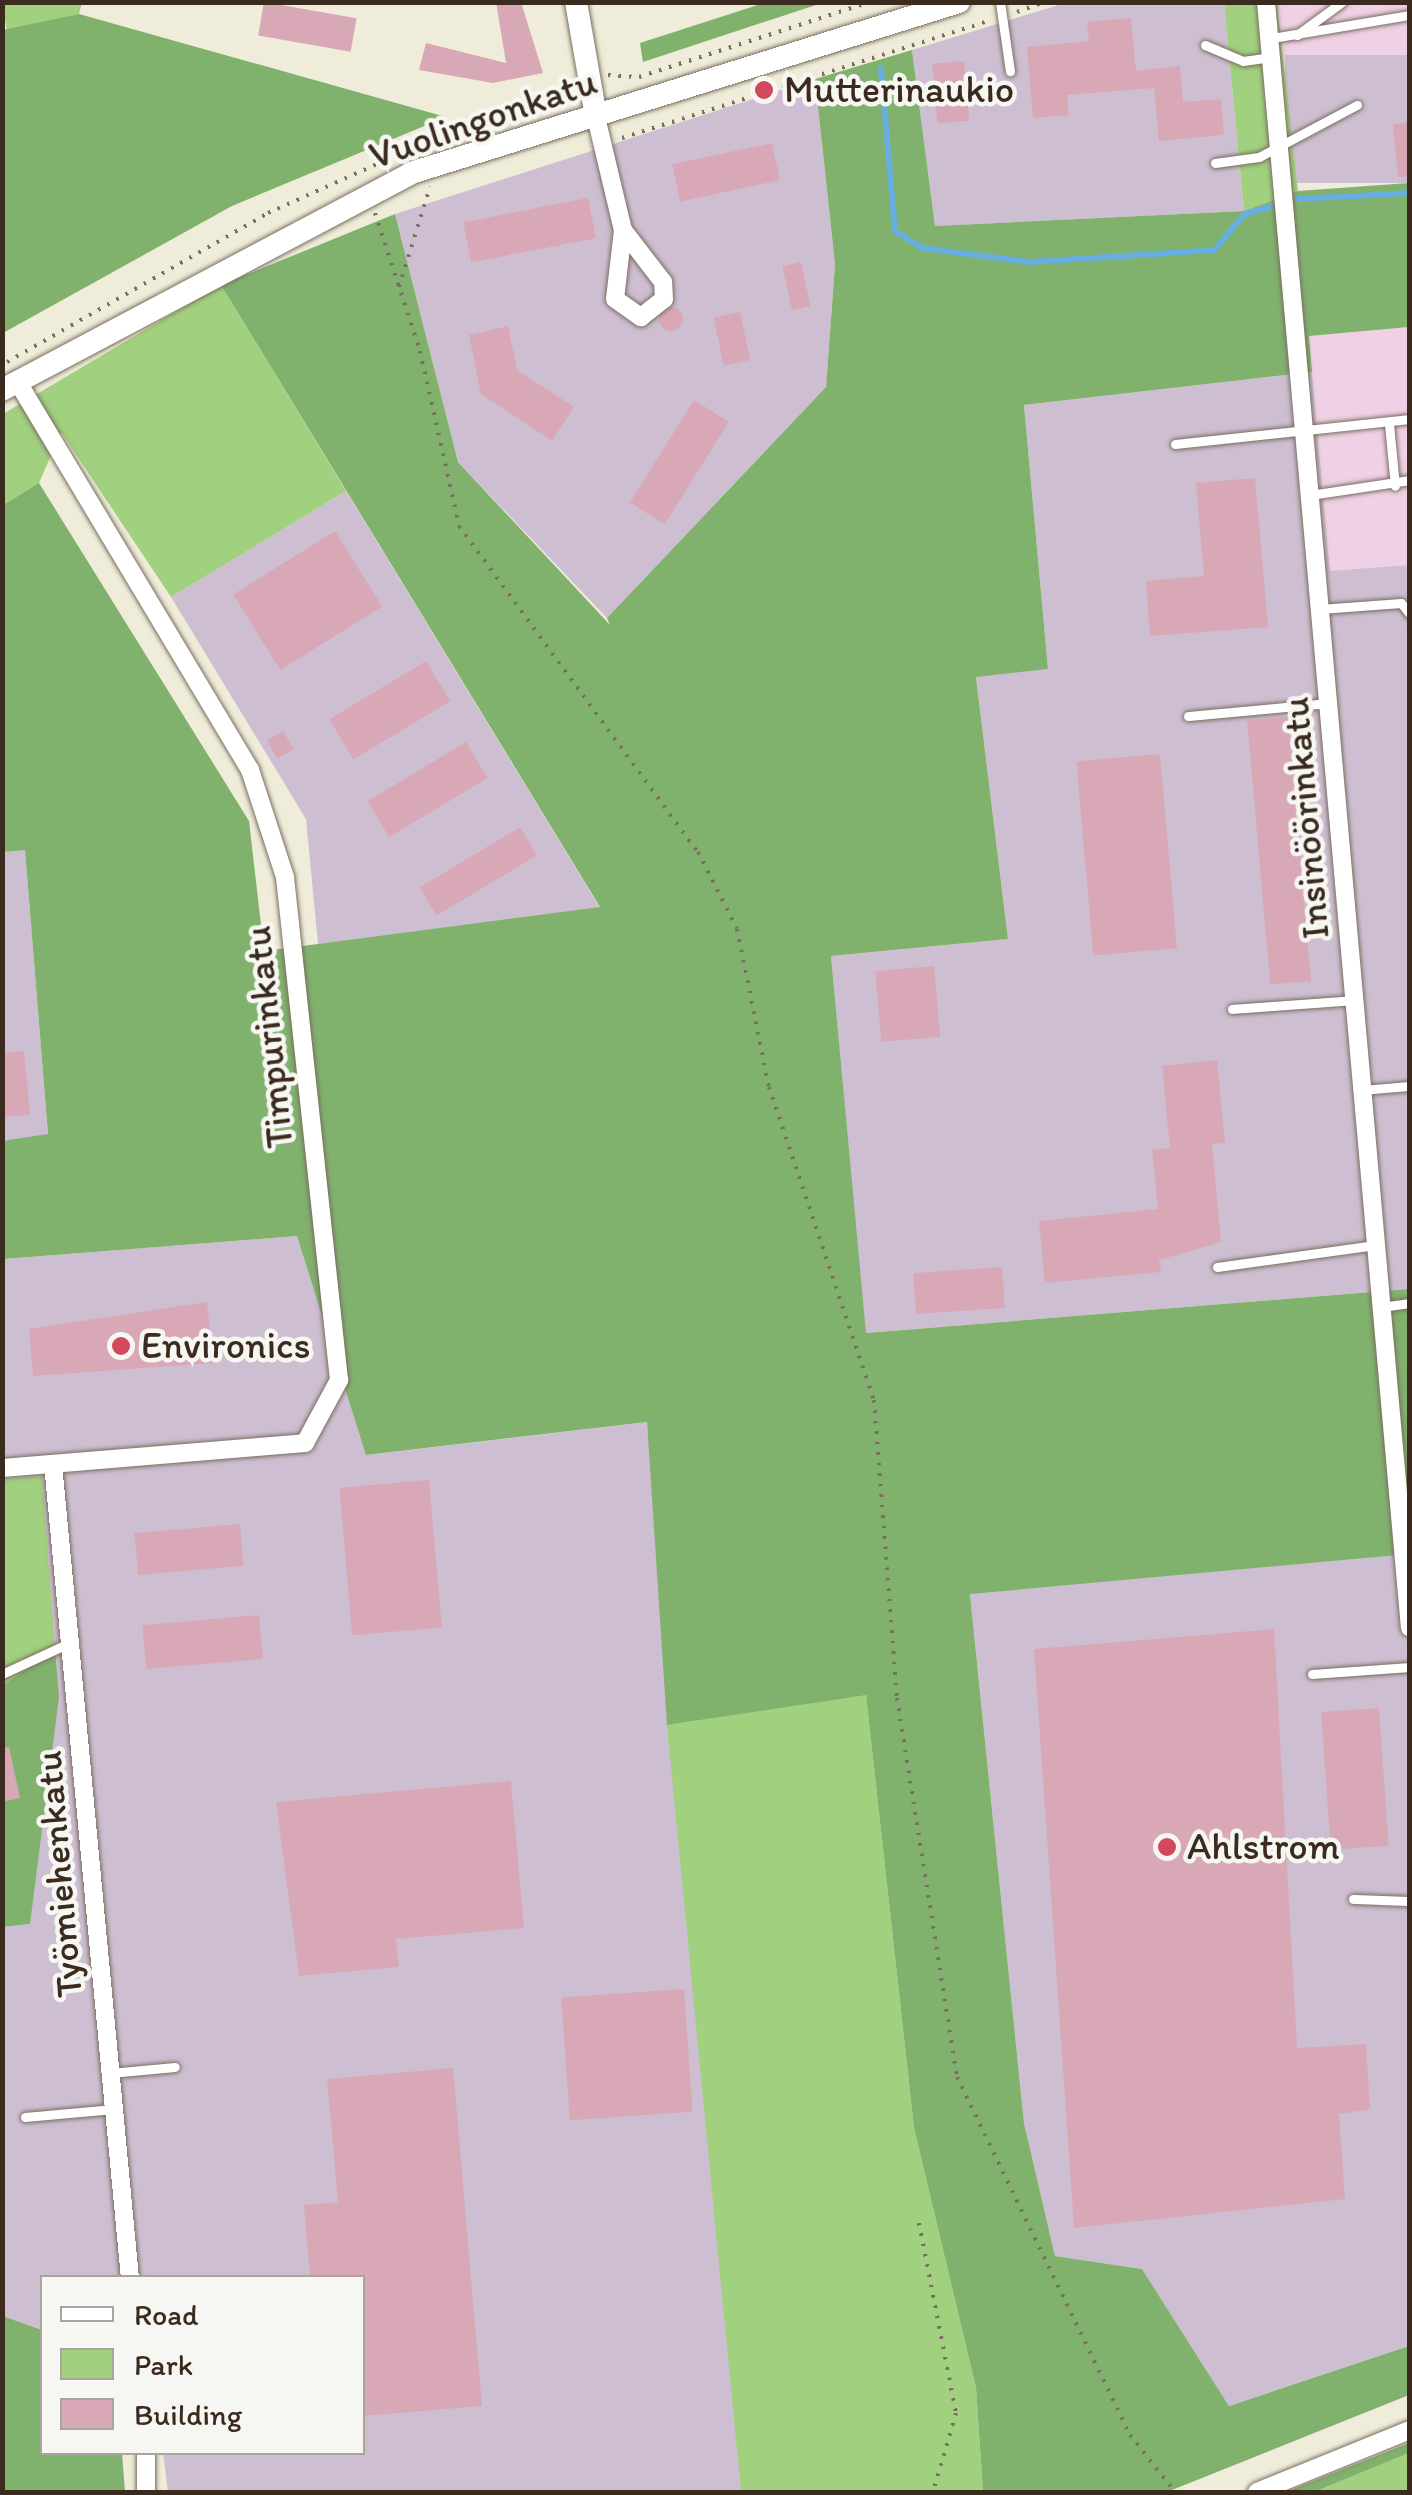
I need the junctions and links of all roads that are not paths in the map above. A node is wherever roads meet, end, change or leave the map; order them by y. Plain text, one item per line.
1 (576, 2) edge
2 (959, 2) edge
3 (1000, 2) edge
4 (1266, 2) edge
5 (1342, 2) edge
6 (1410, 15) edge
7 (1295, 36) junction
8 (1205, 45) dead end
9 (1272, 47) junction
10 (1010, 71) dead end
11 (1357, 105) dead end
12 (596, 117) junction
13 (1280, 144) junction
14 (1215, 163) dead end
15 (623, 230) dead end
16 (10, 386) edge
17 (1410, 419) edge
18 (1389, 424) junction
19 (1305, 431) junction
20 (1174, 444) dead end
21 (1410, 480) edge
22 (1395, 486) junction
23 (1310, 496) junction
24 (1320, 609) junction
25 (1410, 614) edge
26 (1329, 703) junction
27 (1188, 716) dead end
28 (1355, 1000) junction
29 (1232, 1009) dead end
30 (1410, 1086) edge
31 (1362, 1090) junction
32 (1375, 1245) junction
33 (1217, 1267) dead end
34 (1410, 1303) edge
35 (1380, 1306) junction
36 (52, 1464) junction
37 (2, 1468) edge
38 (1410, 1628) edge
39 (70, 1643) junction
40 (1410, 1667) edge
41 (2, 1674) edge
42 (1312, 1674) dead end
43 (1352, 1899) dead end
44 (1410, 1902) edge
45 (175, 2067) dead end
46 (110, 2073) junction
47 (114, 2109) junction
48 (25, 2117) dead end
49 (130, 2275) edge
50 (1410, 2430) edge
51 (146, 2455) edge
52 (146, 2492) edge
53 (1257, 2492) edge

1 - 12 street
2 - 12 street, Vuolingonkatu
3 - 10 lane
4 - 9 street, Insinöörinkatu
5 - 7 lane
6 - 7 lane
7 - 9 lane
8 - 9 lane
9 - 13 street, Insinöörinkatu
11 - 13 lane
12 - 15 street
12 - 16 street, Vuolingonkatu
13 - 14 lane
13 - 19 street, Insinöörinkatu
16 - 36 street, Timpurinkatu
17 - 18 lane
18 - 19 lane
18 - 22 lane
19 - 20 lane
19 - 23 street, Insinöörinkatu
21 - 22 lane
22 - 23 lane
23 - 24 street, Insinöörinkatu
24 - 25 lane
24 - 26 street, Insinöörinkatu
26 - 27 lane
26 - 28 street, Insinöörinkatu
28 - 29 lane
28 - 31 street, Insinöörinkatu
30 - 31 lane
31 - 32 street, Insinöörinkatu
32 - 33 lane
32 - 35 street, Insinöörinkatu
34 - 35 lane
35 - 38 street, Insinöörinkatu
36 - 37 street, Timpurinkatu
36 - 39 street, Työmiehenkatu
39 - 41 lane
39 - 46 street, Työmiehenkatu
40 - 42 lane
43 - 44 lane
45 - 46 lane
46 - 47 street, Työmiehenkatu
47 - 48 lane
47 - 49 street, Työmiehenkatu
50 - 53 street
51 - 52 street

